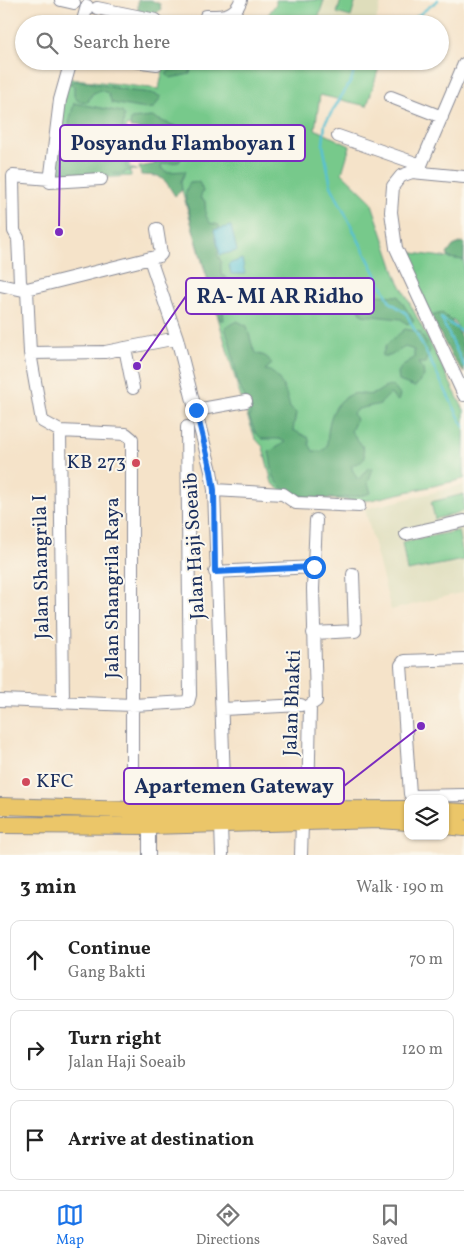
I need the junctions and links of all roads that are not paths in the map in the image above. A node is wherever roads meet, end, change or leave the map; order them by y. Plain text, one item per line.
1 (61, 0) edge
2 (241, 0) edge
3 (86, 5) junction
4 (84, 15) edge
5 (114, 15) edge
6 (229, 15) edge
7 (464, 64) edge
8 (68, 70) edge
9 (391, 97) dead end
10 (442, 117) junction
11 (338, 136) dead end
12 (421, 169) junction
13 (464, 177) edge
14 (101, 179) dead end
15 (50, 181) junction
16 (157, 229) dead end
17 (150, 259) junction
18 (0, 285) edge
19 (25, 290) junction
20 (177, 338) junction
21 (124, 348) junction
22 (30, 354) junction
23 (133, 388) dead end
24 (464, 396) edge
25 (246, 401) dead end
26 (196, 410) junction
27 (187, 427) dead end
28 (60, 431) junction
29 (214, 490) junction
30 (359, 506) dead end
31 (316, 520) dead end
32 (464, 521) edge
33 (406, 534) dead end
34 (314, 567) junction
35 (215, 572) junction
36 (353, 574) dead end
37 (313, 632) junction
38 (464, 659) edge
39 (0, 700) edge
40 (63, 701) junction
41 (132, 705) junction
42 (300, 705) dead end
43 (223, 708) junction
44 (464, 795) edge
45 (464, 804) edge
46 (449, 805) edge
47 (0, 806) edge
48 (404, 809) edge
49 (50, 810) junction
50 (132, 810) junction
51 (449, 811) edge
52 (464, 812) edge
53 (0, 813) edge
54 (305, 816) junction
55 (223, 817) junction
56 (380, 820) junction
57 (0, 821) edge
58 (404, 822) edge
59 (0, 825) edge
60 (149, 826) junction
61 (449, 826) edge
62 (464, 828) edge
63 (149, 855) edge
64 (222, 855) edge
65 (301, 855) edge

1 - 3 street
2 - 6 street
3 - 4 street
3 - 5 street
7 - 10 street
8 - 15 street
9 - 10 street
10 - 12 street
11 - 12 street
12 - 13 street
12 - 24 street
14 - 15 street
15 - 19 street
16 - 17 street
17 - 19 street
17 - 20 street, Jalan Haji Soeaib
18 - 19 street
19 - 22 street
20 - 21 street
20 - 26 street, Jalan Haji Soeaib
21 - 22 street
21 - 23 street
22 - 28 street
25 - 26 street
26 - 29 street, Jalan Haji Soeaib
27 - 41 street
28 - 40 street, Jalan Shangrila I
28 - 41 street, Jalan Shangrila Raya
29 - 30 street
29 - 35 street, Jalan Haji Soeaib
31 - 34 street, Jalan Bhakti
32 - 33 street
34 - 35 street
34 - 37 street, Jalan Bhakti
35 - 43 street, Jalan Haji Soeaib
36 - 37 street
37 - 54 street, Jalan Bhakti
38 - 44 street
39 - 40 street
40 - 41 street
41 - 50 street, Jalan Shangrila Raya
42 - 43 street
43 - 55 street, Jalan Haji Soeaib
45 - 46 street
47 - 49 main road
48 - 54 main road
49 - 50 main road
49 - 53 street
50 - 55 main road
51 - 52 main road
54 - 55 main road
54 - 56 main road
54 - 65 street
55 - 60 main road
55 - 64 street, Jalan Haji Soeaib
56 - 57 street
56 - 58 main road
59 - 60 main road
60 - 63 street
61 - 62 main road

